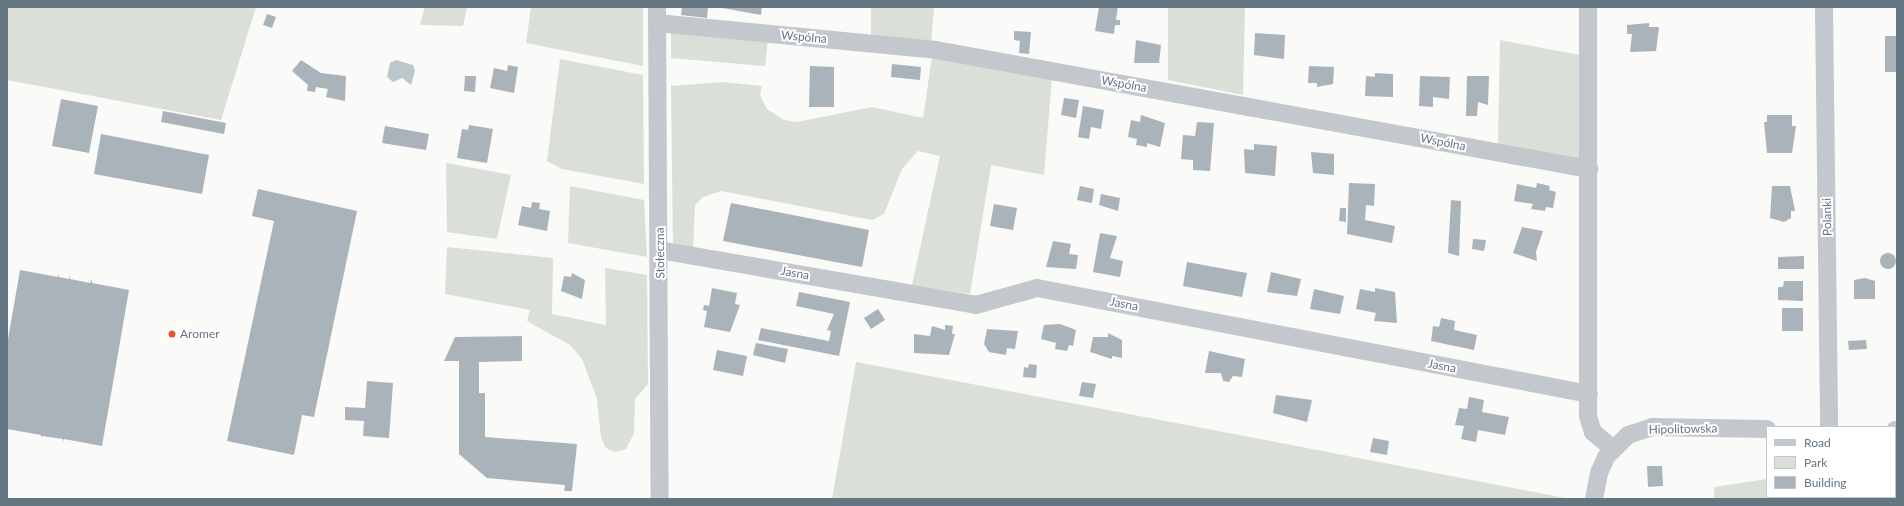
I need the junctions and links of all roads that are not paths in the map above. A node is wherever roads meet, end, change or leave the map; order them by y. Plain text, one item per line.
1 (1588, 7) edge
2 (1824, 7) edge
3 (657, 15) edge
4 (1588, 169) junction
5 (659, 250) junction
6 (1588, 394) junction
7 (1829, 426) edge
8 (1766, 428) edge
9 (1612, 448) junction
10 (660, 499) edge
11 (1594, 499) edge

1 - 4 street
2 - 7 street, Polanki
3 - 4 street, Wspólna
3 - 5 street, Stołeczna
4 - 6 street
5 - 6 street, Jasna
5 - 10 street, Stołeczna
6 - 9 street
8 - 9 street, Hipolitowska
9 - 11 street, Hipolitowska

